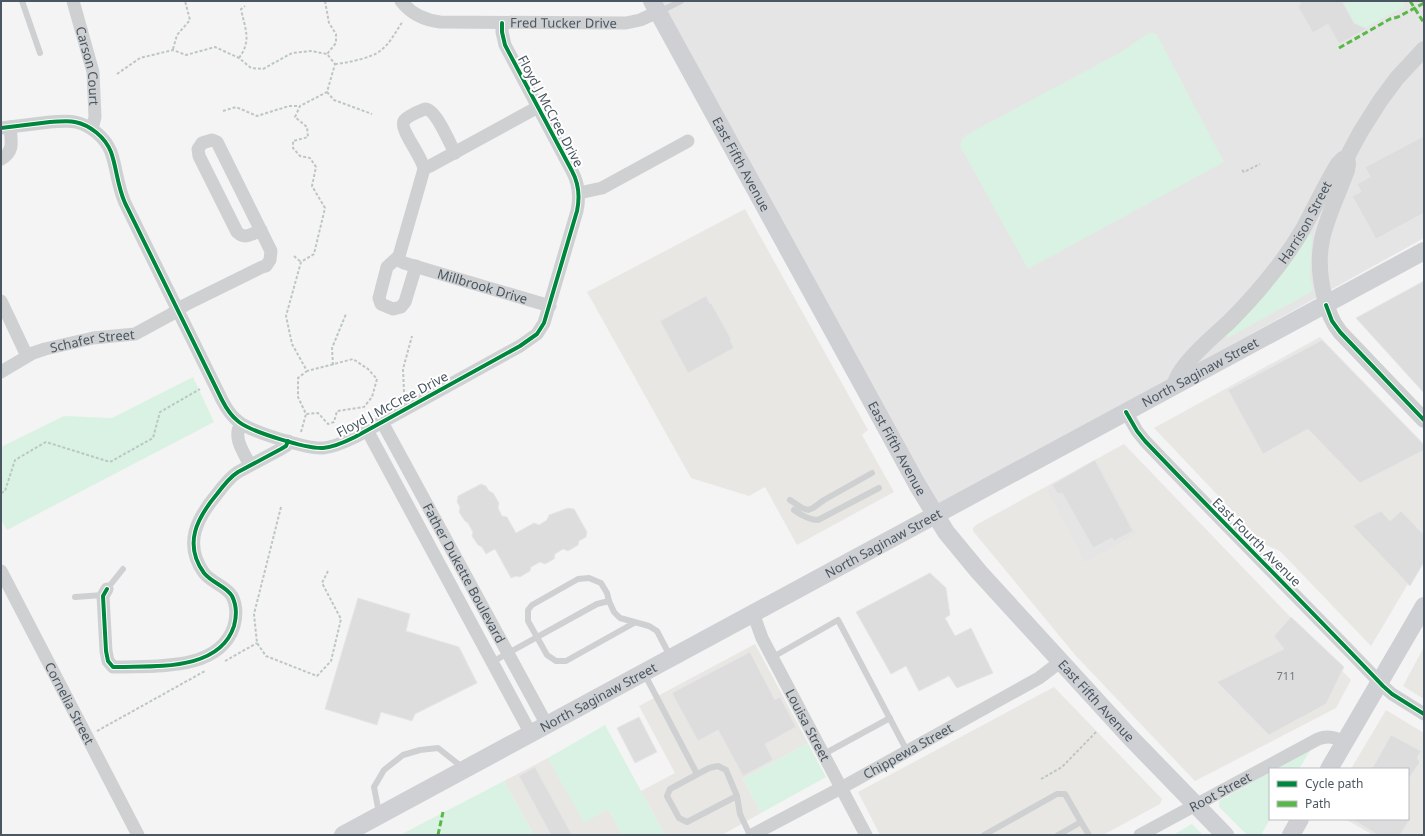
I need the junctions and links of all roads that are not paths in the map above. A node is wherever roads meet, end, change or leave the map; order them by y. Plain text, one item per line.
1 (22, 1) edge
2 (401, 1) edge
3 (681, 1) edge
4 (77, 2) edge
5 (655, 7) edge
6 (502, 23) junction
7 (1424, 49) edge
8 (40, 53) dead end
9 (538, 107) junction
10 (6, 127) edge
11 (92, 129) junction
12 (688, 141) dead end
13 (455, 153) junction
14 (1348, 157) junction
15 (1, 159) edge
16 (424, 168) junction
17 (579, 193) junction
18 (261, 230) junction
19 (1424, 251) edge
20 (397, 259) junction
21 (416, 266) junction
22 (1, 301) edge
23 (1326, 305) junction
24 (550, 306) junction
25 (177, 310) junction
26 (27, 356) junction
27 (1, 372) edge
28 (1174, 386) junction
29 (1126, 412) junction
30 (1424, 420) edge
31 (382, 422) junction
32 (241, 424) junction
33 (367, 430) junction
34 (288, 441) junction
35 (250, 465) junction
36 (872, 473) dead end
37 (879, 488) dead end
38 (419, 490) junction
39 (404, 498) junction
40 (790, 500) dead end
41 (794, 510) dead end
42 (935, 516) junction
43 (439, 526) junction
44 (423, 535) junction
45 (124, 569) dead end
46 (1, 571) edge
47 (105, 592) junction
48 (74, 597) dead end
49 (608, 601) junction
50 (1424, 606) edge
51 (752, 613) junction
52 (634, 623) junction
53 (537, 637) junction
54 (507, 654) junction
55 (773, 657) junction
56 (671, 658) junction
57 (492, 662) junction
58 (1060, 662) junction
59 (644, 672) junction
60 (1380, 682) junction
61 (1424, 714) edge
62 (890, 718) junction
63 (547, 725) junction
64 (530, 734) junction
65 (1344, 743) junction
66 (907, 751) junction
67 (824, 754) junction
68 (1330, 768) edge
69 (465, 770) junction
70 (697, 774) junction
71 (841, 788) junction
72 (737, 796) junction
73 (1196, 805) junction
74 (379, 816) junction
75 (1299, 820) edge
76 (1082, 822) junction
77 (138, 835) edge
78 (343, 835) edge
79 (751, 835) edge
80 (866, 835) edge
81 (984, 835) edge
82 (1058, 835) edge
83 (1089, 835) edge
84 (1140, 835) edge
85 (1225, 835) edge
86 (1291, 835) edge

1 - 8 lane
2 - 6 street, Fred Tucker Drive
3 - 5 lane
4 - 11 street, Carson Court
5 - 6 street, Fred Tucker Drive
5 - 42 main road, East Fifth Avenue
6 - 9 street, Floyd J McCree Drive
7 - 14 street, Harrison Street
9 - 13 street
9 - 17 street, Floyd J McCree Drive
10 - 11 street, Floyd J McCree Drive
10 - 15 street
11 - 25 street, Floyd J McCree Drive
12 - 17 street
13 - 16 street
13 - 16 street
14 - 23 street
14 - 28 street, Harrison Street
16 - 20 street
17 - 24 street, Floyd J McCree Drive
18 - 18 street, Schafer Street
18 - 25 street, Schafer Street
19 - 23 main road, North Saginaw Street
20 - 21 street, Millbrook Drive
20 - 21 street
21 - 24 street, Millbrook Drive
22 - 26 street
23 - 28 main road, North Saginaw Street
23 - 30 street
24 - 31 street, Floyd J McCree Drive
25 - 26 street, Schafer Street
25 - 32 street, Floyd J McCree Drive
26 - 27 street, Schafer Street
28 - 29 main road, North Saginaw Street
29 - 42 main road, North Saginaw Street
29 - 60 street, East Fourth Avenue
31 - 33 street, Floyd J McCree Drive
31 - 38 street, Father Dukette Boulevard
32 - 34 street, Floyd J McCree Drive
32 - 35 street
33 - 34 street, Floyd J McCree Drive
33 - 39 street, Father Dukette Boulevard
34 - 35 street
35 - 47 street
36 - 40 lane
37 - 41 lane
38 - 39 street
38 - 43 street, Father Dukette Boulevard
39 - 44 street, Father Dukette Boulevard
42 - 51 main road, North Saginaw Street
42 - 58 main road, East Fifth Avenue
43 - 44 street
43 - 54 street, Father Dukette Boulevard
44 - 57 street, Father Dukette Boulevard
45 - 47 lane
46 - 77 street, Cornelia Street
47 - 48 lane
49 - 52 lane
49 - 53 lane
49 - 53 lane
50 - 60 main road
51 - 55 street, Louisa Street
51 - 56 main road, North Saginaw Street
52 - 53 lane
52 - 56 lane
53 - 54 lane
54 - 57 lane
54 - 63 street, Father Dukette Boulevard
55 - 62 lane
55 - 67 street, Louisa Street
56 - 59 main road, North Saginaw Street
57 - 64 street, Father Dukette Boulevard
58 - 66 street, Chippewa Street
58 - 73 main road, East Fifth Avenue
59 - 63 main road, North Saginaw Street
59 - 70 lane
60 - 61 street, East Fourth Avenue
60 - 65 main road
62 - 66 lane
62 - 67 lane
63 - 64 main road, North Saginaw Street
64 - 69 main road, North Saginaw Street
65 - 68 main road
65 - 73 street, Root Street
66 - 71 street, Chippewa Street
67 - 71 street, Louisa Street
69 - 74 main road, North Saginaw Street
69 - 74 lane
70 - 72 lane
70 - 72 lane
71 - 79 street, Chippewa Street
71 - 80 street, Louisa Street
72 - 79 lane
73 - 84 street, Root Street
73 - 85 main road, East Fifth Avenue
74 - 78 main road, North Saginaw Street
75 - 86 main road
76 - 81 lane
76 - 82 lane
76 - 83 lane

